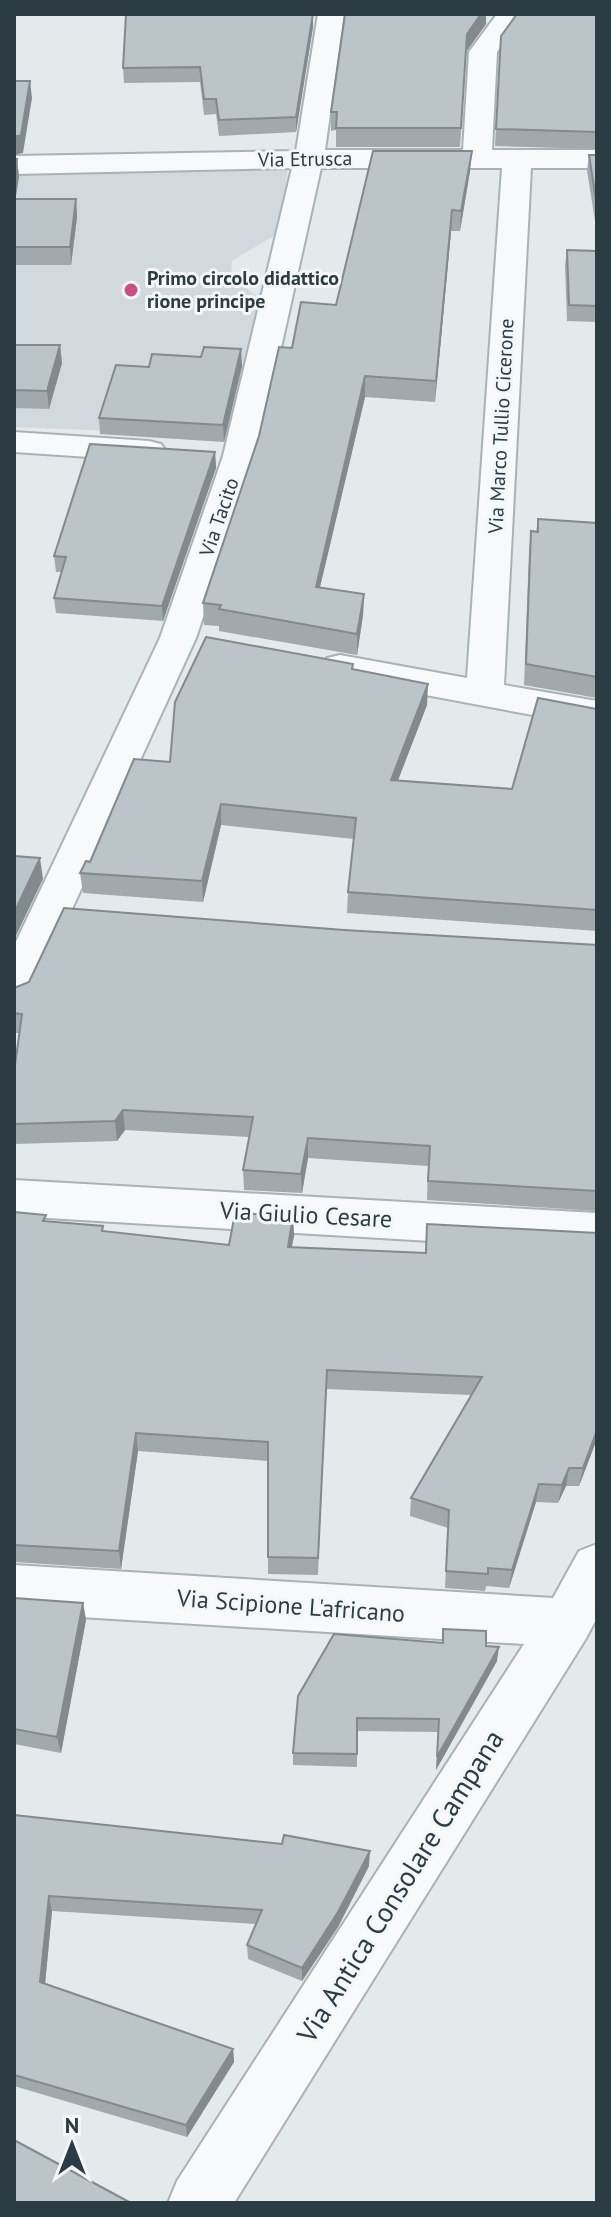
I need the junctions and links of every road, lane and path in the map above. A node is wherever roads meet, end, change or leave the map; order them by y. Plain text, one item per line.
1 (331, 14) edge
2 (510, 14) edge
3 (308, 159) junction
4 (477, 159) junction
5 (517, 159) junction
6 (597, 159) edge
7 (14, 165) edge
8 (14, 442) edge
9 (210, 455) junction
10 (301, 660) edge
11 (485, 694) junction
12 (597, 714) edge
13 (51, 909) junction
14 (98, 913) edge
15 (14, 990) edge
16 (14, 1198) edge
17 (597, 1232) edge
18 (597, 1567) edge
19 (14, 1589) edge
20 (567, 1623) junction
21 (199, 2203) edge

1 - 3 street, Via Tacito
2 - 4 street
3 - 4 street, Via Etrusca
3 - 7 street, Via Etrusca
3 - 9 street, Via Tacito
4 - 5 street, Via Etrusca
5 - 6 street, Via Etrusca
5 - 11 street, Via Marco Tullio Cicerone
8 - 9 street
9 - 13 street, Via Tacito
10 - 11 street
11 - 12 street
13 - 14 street
13 - 15 street, Via Tacito
16 - 17 street, Via Giulio Cesare
18 - 20 street, Via Antica Consolare Campana
19 - 20 street, Via Scipione L'africano
20 - 21 street, Via Antica Consolare Campana

